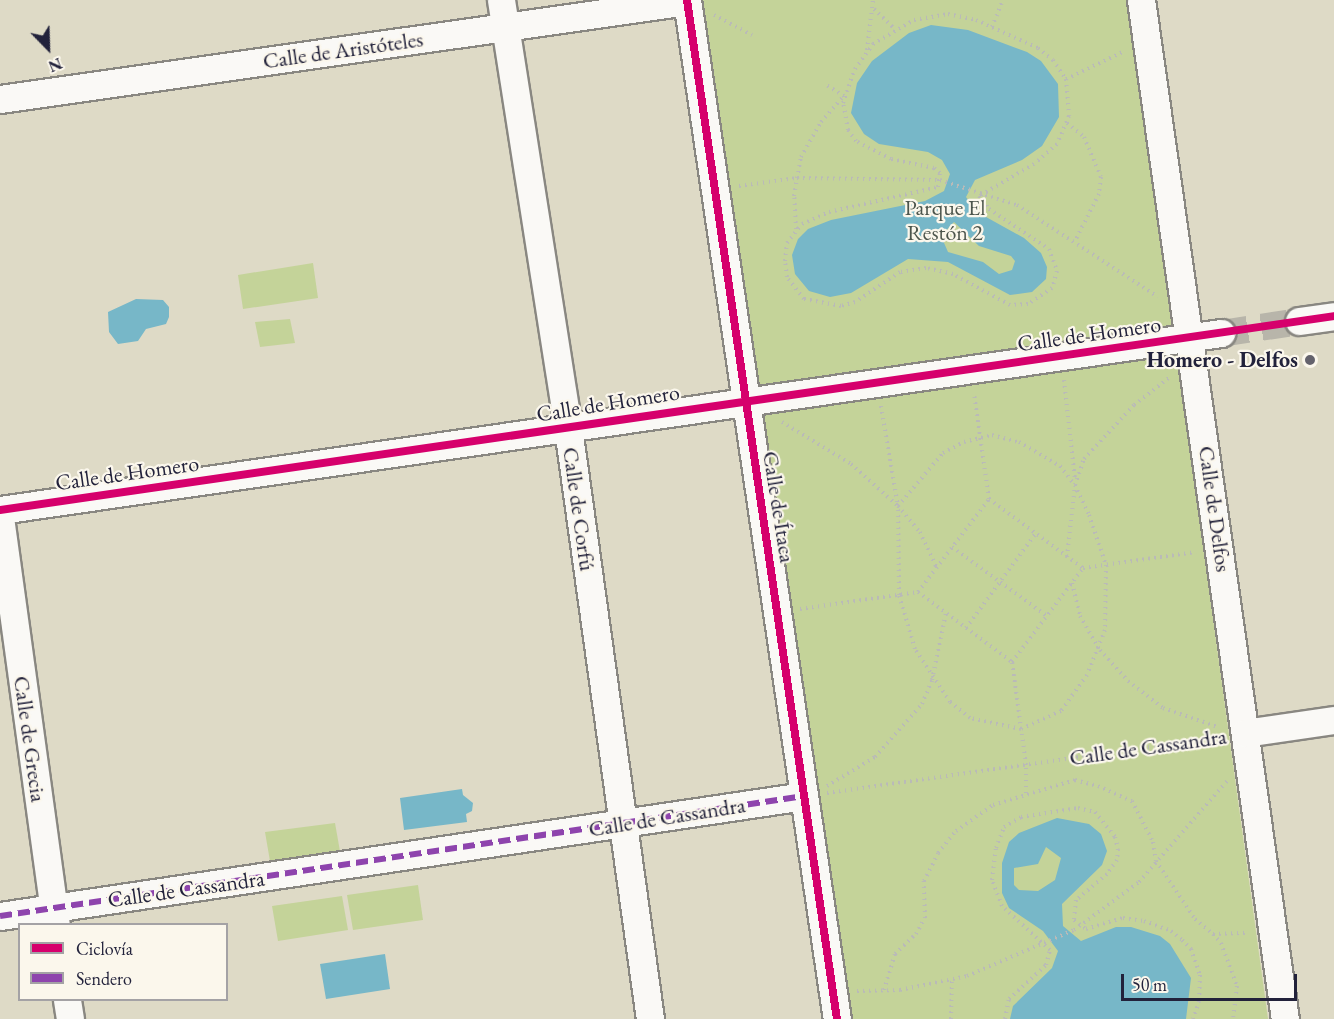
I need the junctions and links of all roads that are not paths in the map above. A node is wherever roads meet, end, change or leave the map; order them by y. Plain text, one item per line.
1 (501, 0) edge
2 (687, 0) edge
3 (1141, 0) edge
4 (505, 27) junction
5 (0, 99) edge
6 (1334, 316) edge
7 (1299, 321) tunnel mouth
8 (1221, 333) tunnel mouth
9 (1191, 349) junction
10 (745, 401) junction
11 (568, 428) junction
12 (0, 510) edge
13 (0, 517) edge
14 (1334, 720) edge
15 (1247, 746) junction
16 (804, 796) junction
17 (623, 825) junction
18 (0, 916) edge
19 (55, 917) edge
20 (67, 1001) edge
21 (70, 1019) edge
22 (650, 1019) edge
23 (837, 1019) edge
24 (1285, 1019) edge

1 - 4 street, Calle de Corfú
2 - 4 street, Calle de Aristóteles
2 - 10 street, Calle de Ítaca
3 - 9 street, Calle de Delfos
4 - 5 street, Calle de Aristóteles
4 - 11 street, Calle de Corfú
6 - 7 street
8 - 9 street, Calle de Homero
9 - 10 street, Calle de Homero
9 - 15 street, Calle de Delfos
10 - 11 street, Calle de Homero
10 - 16 street, Calle de Ítaca
11 - 12 street, Calle de Homero
11 - 17 street, Calle de Corfú
13 - 19 street, Calle de Grecia
14 - 15 street, Calle de Cassandra
15 - 24 street, Calle de Delfos
16 - 17 street, Calle de Cassandra
16 - 23 street, Calle de Ítaca
17 - 19 street, Calle de Cassandra
17 - 22 street, Calle de Corfú
18 - 19 street, Calle de Cassandra
20 - 21 street

